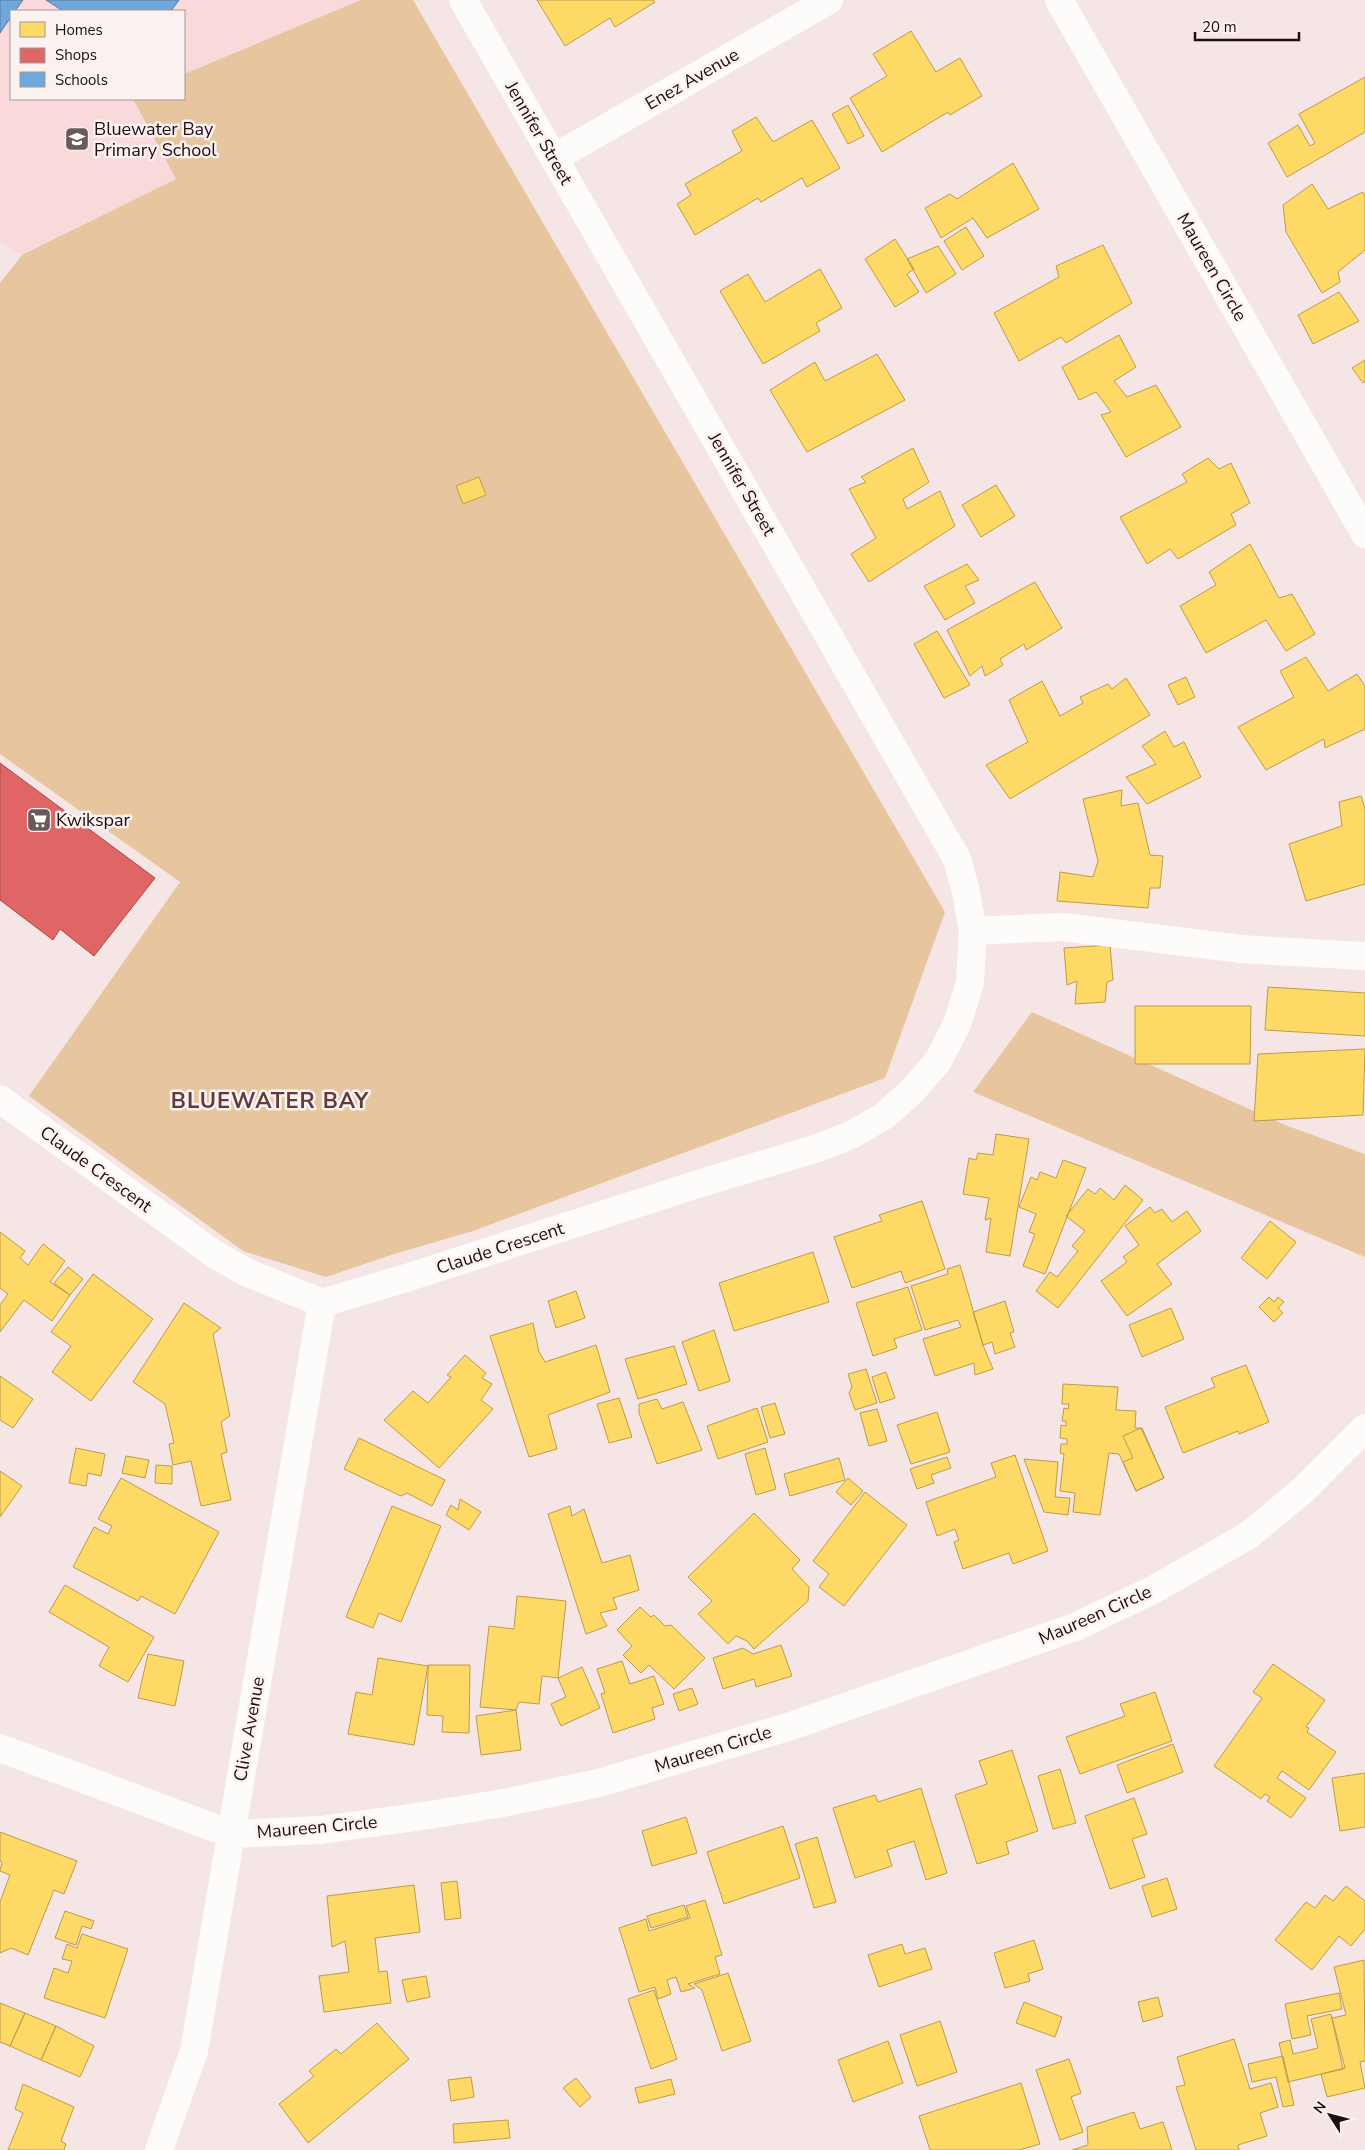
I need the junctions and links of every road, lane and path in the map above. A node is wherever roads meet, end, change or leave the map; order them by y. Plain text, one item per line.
1 (463, 0) edge
2 (829, 0) edge
3 (1059, 0) edge
4 (554, 158) junction
5 (1365, 534) edge
6 (973, 931) junction
7 (1365, 956) edge
8 (970, 983) joint
9 (0, 1100) edge
10 (322, 1303) junction
11 (1365, 1428) edge
12 (0, 1748) edge
13 (231, 1834) junction
14 (159, 2150) edge

1 - 4 street, Jennifer Street
2 - 4 street, Enez Avenue
3 - 5 street, Maureen Circle
4 - 6 street, Jennifer Street
6 - 7 street
6 - 8 street, Jennifer Street
8 - 10 street, Claude Crescent
9 - 10 street, Claude Crescent
10 - 13 street, Clive Avenue
11 - 13 street, Maureen Circle
12 - 13 street, Maureen Circle
13 - 14 street, Clive Avenue

